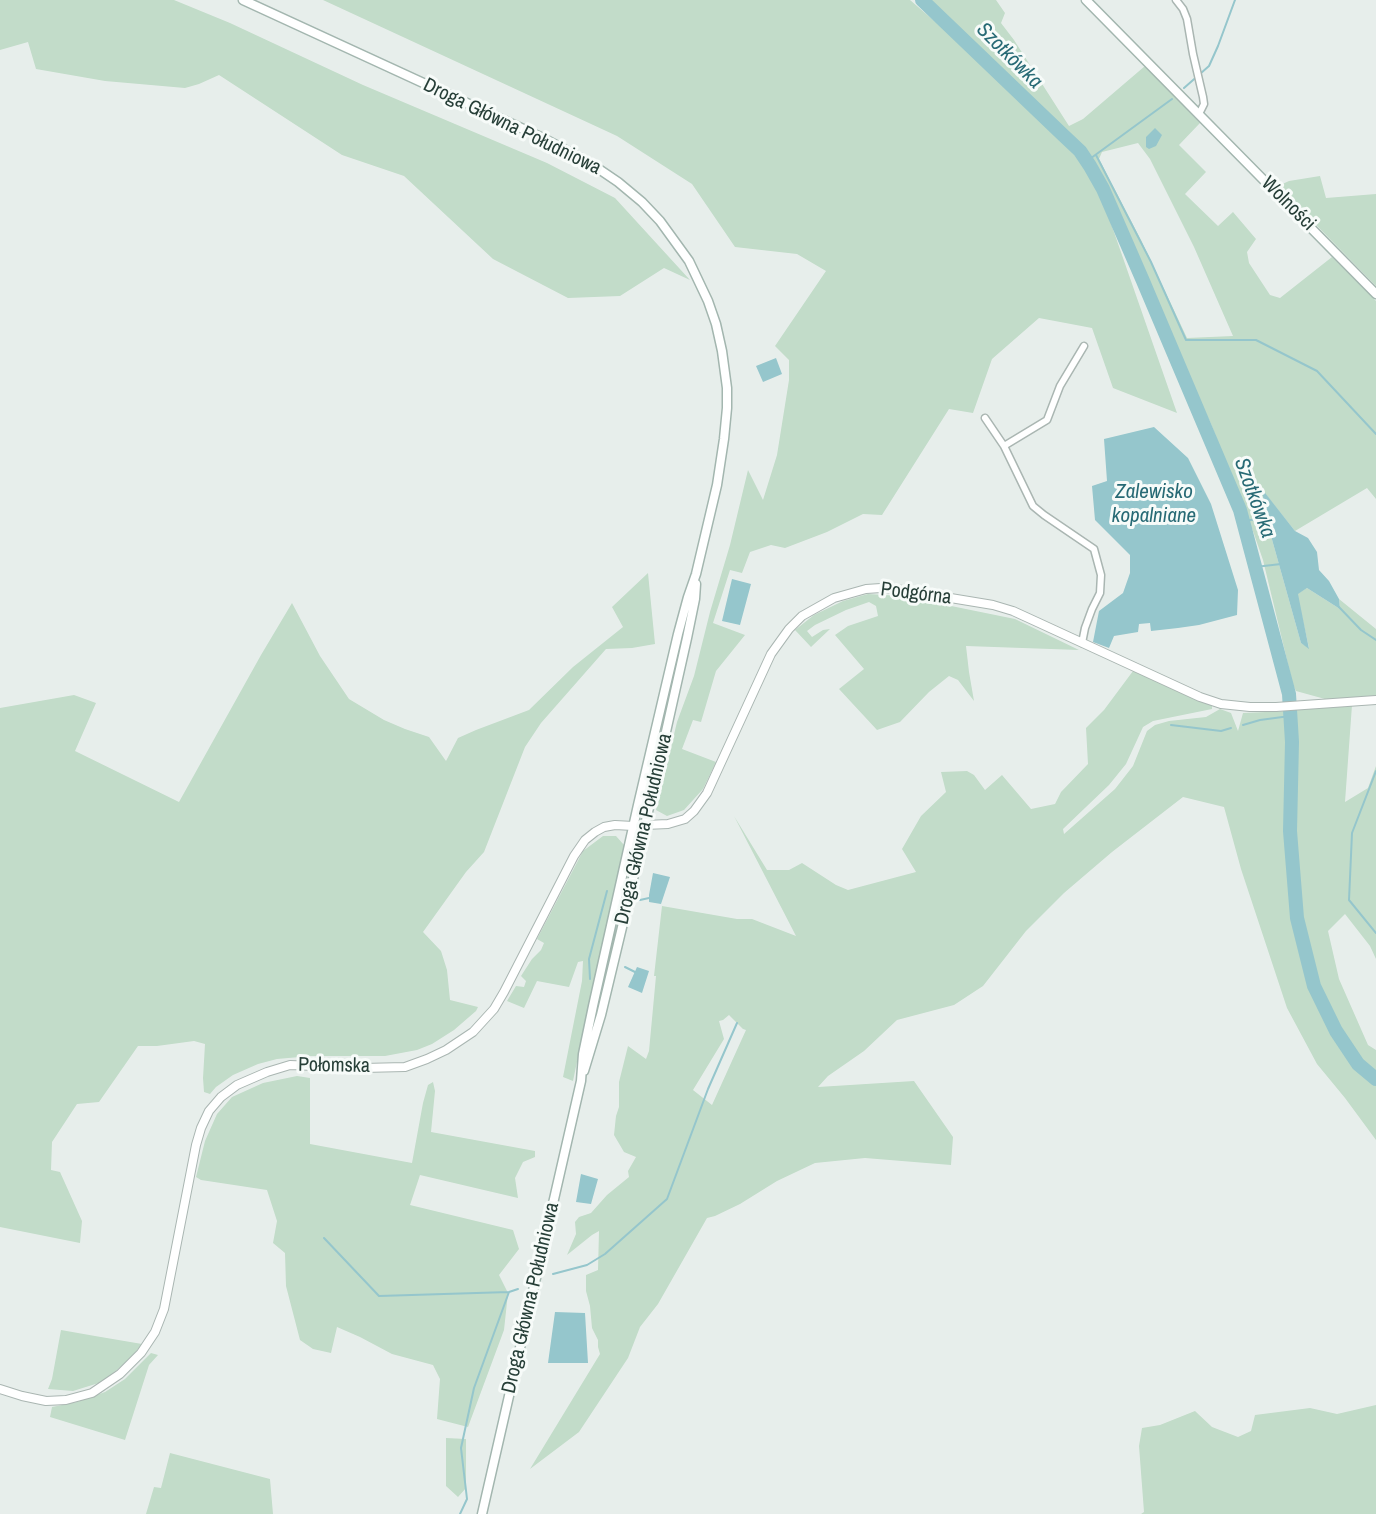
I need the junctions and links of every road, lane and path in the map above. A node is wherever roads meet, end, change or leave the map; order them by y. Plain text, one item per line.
1 (243, 0) edge
2 (1086, 0) edge
3 (1176, 0) edge
4 (1202, 109) junction
5 (1376, 294) edge
6 (1084, 346) dead end
7 (984, 418) dead end
8 (1004, 446) junction
9 (696, 574) junction
10 (1082, 643) junction
11 (1376, 700) edge
12 (724, 757) joint
13 (645, 825) junction
14 (633, 826) junction
15 (581, 1081) junction
16 (0, 1389) edge
17 (482, 1514) edge

1 - 9 main road, Droga Główna Południowa
2 - 4 main road, Wolności
3 - 4 street
4 - 5 main road, Wolności
6 - 8 street
7 - 8 street
8 - 10 street
9 - 13 main road, Droga Główna Południowa
9 - 14 main road, Droga Główna Południowa
10 - 11 street, Podgórna
10 - 12 street, Podgórna
12 - 13 street, Połomska
13 - 14 street, Połomska
13 - 15 main road, Droga Główna Południowa
14 - 15 main road, Droga Główna Południowa
14 - 16 street, Połomska
15 - 17 main road, Droga Główna Południowa

